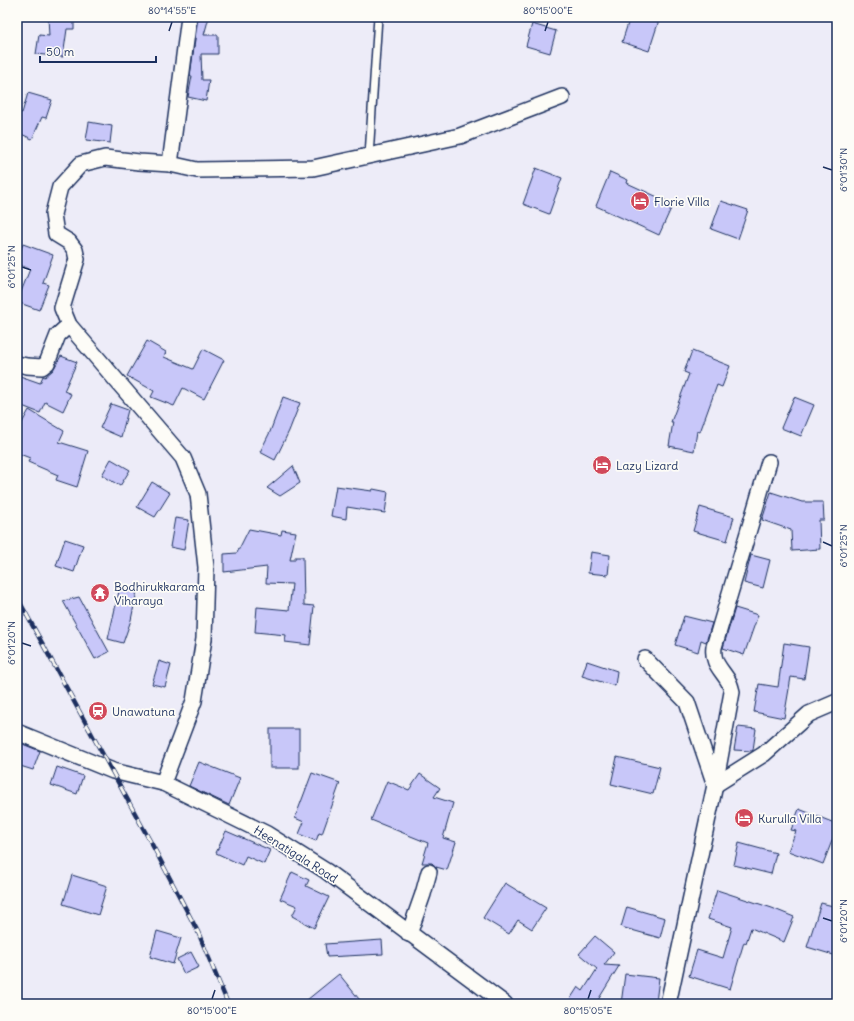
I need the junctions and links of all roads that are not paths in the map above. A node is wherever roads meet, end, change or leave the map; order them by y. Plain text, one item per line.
1 (189, 17) edge
2 (378, 17) edge
3 (562, 97) dead end
4 (369, 156) junction
5 (170, 164) junction
6 (69, 325) junction
7 (17, 364) edge
8 (768, 462) dead end
9 (645, 659) dead end
10 (837, 702) edge
11 (17, 732) edge
12 (163, 783) junction
13 (715, 785) junction
14 (429, 872) dead end
15 (409, 934) junction
16 (505, 1004) edge
17 (668, 1004) edge

1 - 5 street
2 - 4 lane
3 - 4 street
4 - 5 street
5 - 6 street
6 - 7 street
6 - 12 street
8 - 13 street
9 - 13 street
10 - 13 street
11 - 12 street, Heenatigala Road
12 - 15 street, Heenatigala Road
13 - 17 street
14 - 15 street
15 - 16 street, Heenatigala Road

